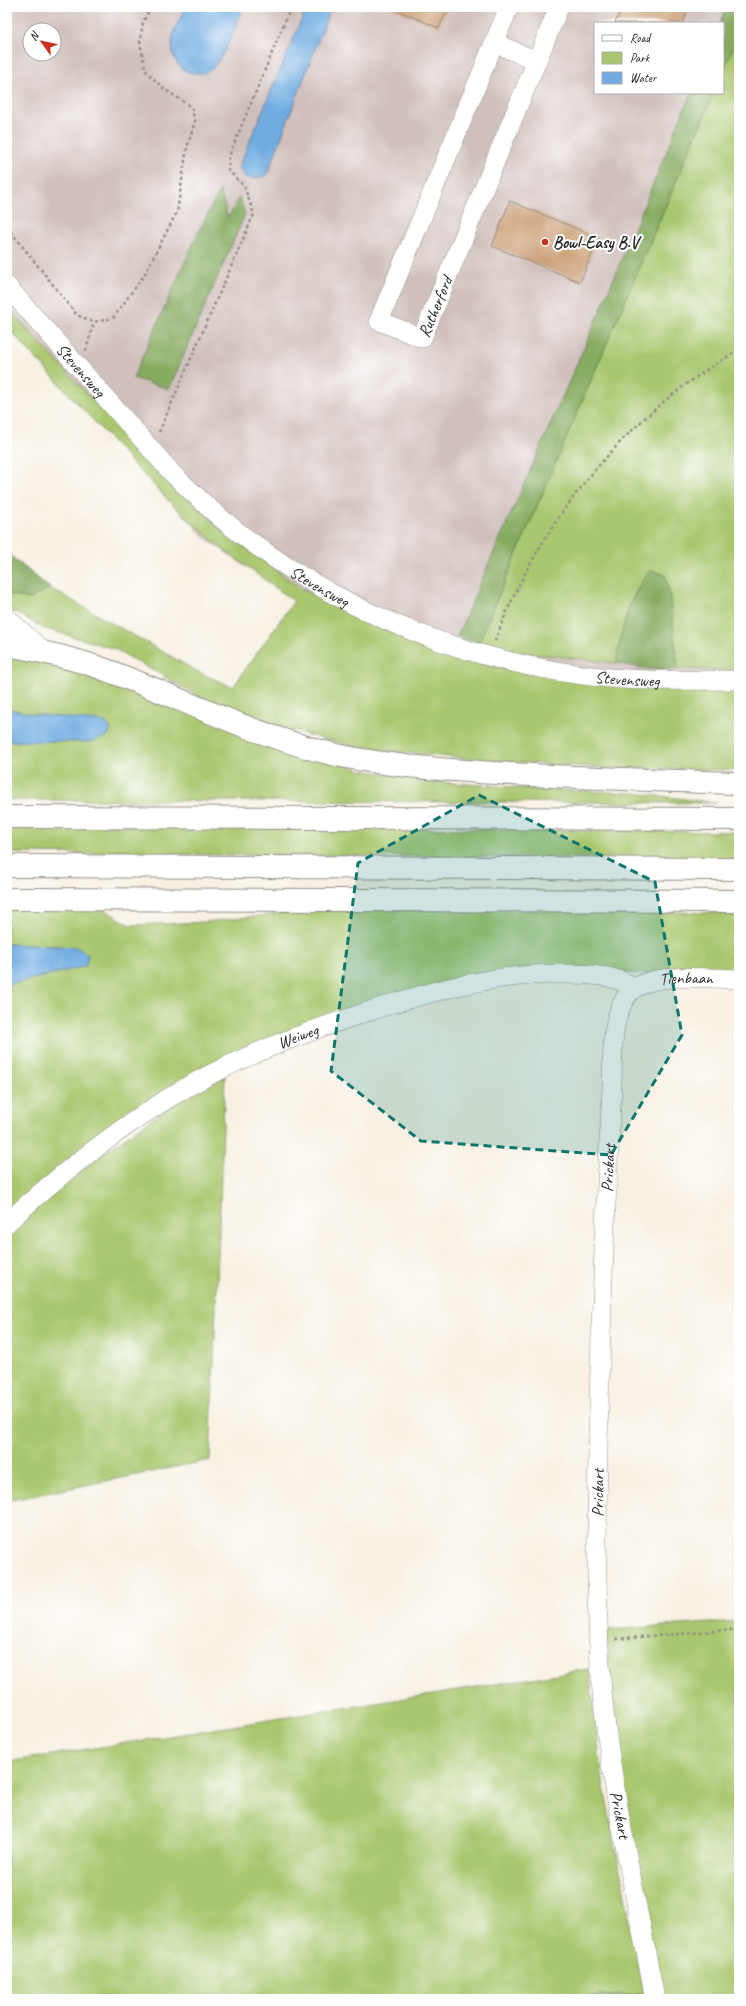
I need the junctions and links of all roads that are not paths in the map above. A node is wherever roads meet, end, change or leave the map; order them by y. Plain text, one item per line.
1 (509, 7) edge
2 (559, 7) edge
3 (494, 43) junction
4 (537, 61) junction
5 (7, 286) edge
6 (7, 618) edge
7 (7, 645) edge
8 (44, 652) junction
9 (739, 680) edge
10 (739, 783) edge
11 (7, 817) edge
12 (739, 819) edge
13 (7, 866) edge
14 (739, 869) edge
15 (7, 899) edge
16 (739, 901) edge
17 (739, 979) edge
18 (635, 987) junction
19 (7, 1223) edge
20 (655, 1999) edge

1 - 3 street, Rutherford
2 - 4 street, Rutherford
3 - 4 street
3 - 4 street, Rutherford
5 - 9 street, Stevensweg
6 - 8 street
7 - 8 highway
8 - 10 highway
11 - 12 highway
13 - 14 highway
15 - 16 highway
17 - 18 street, Tienbaan
18 - 19 street, Weiweg
18 - 20 street, Prickart

